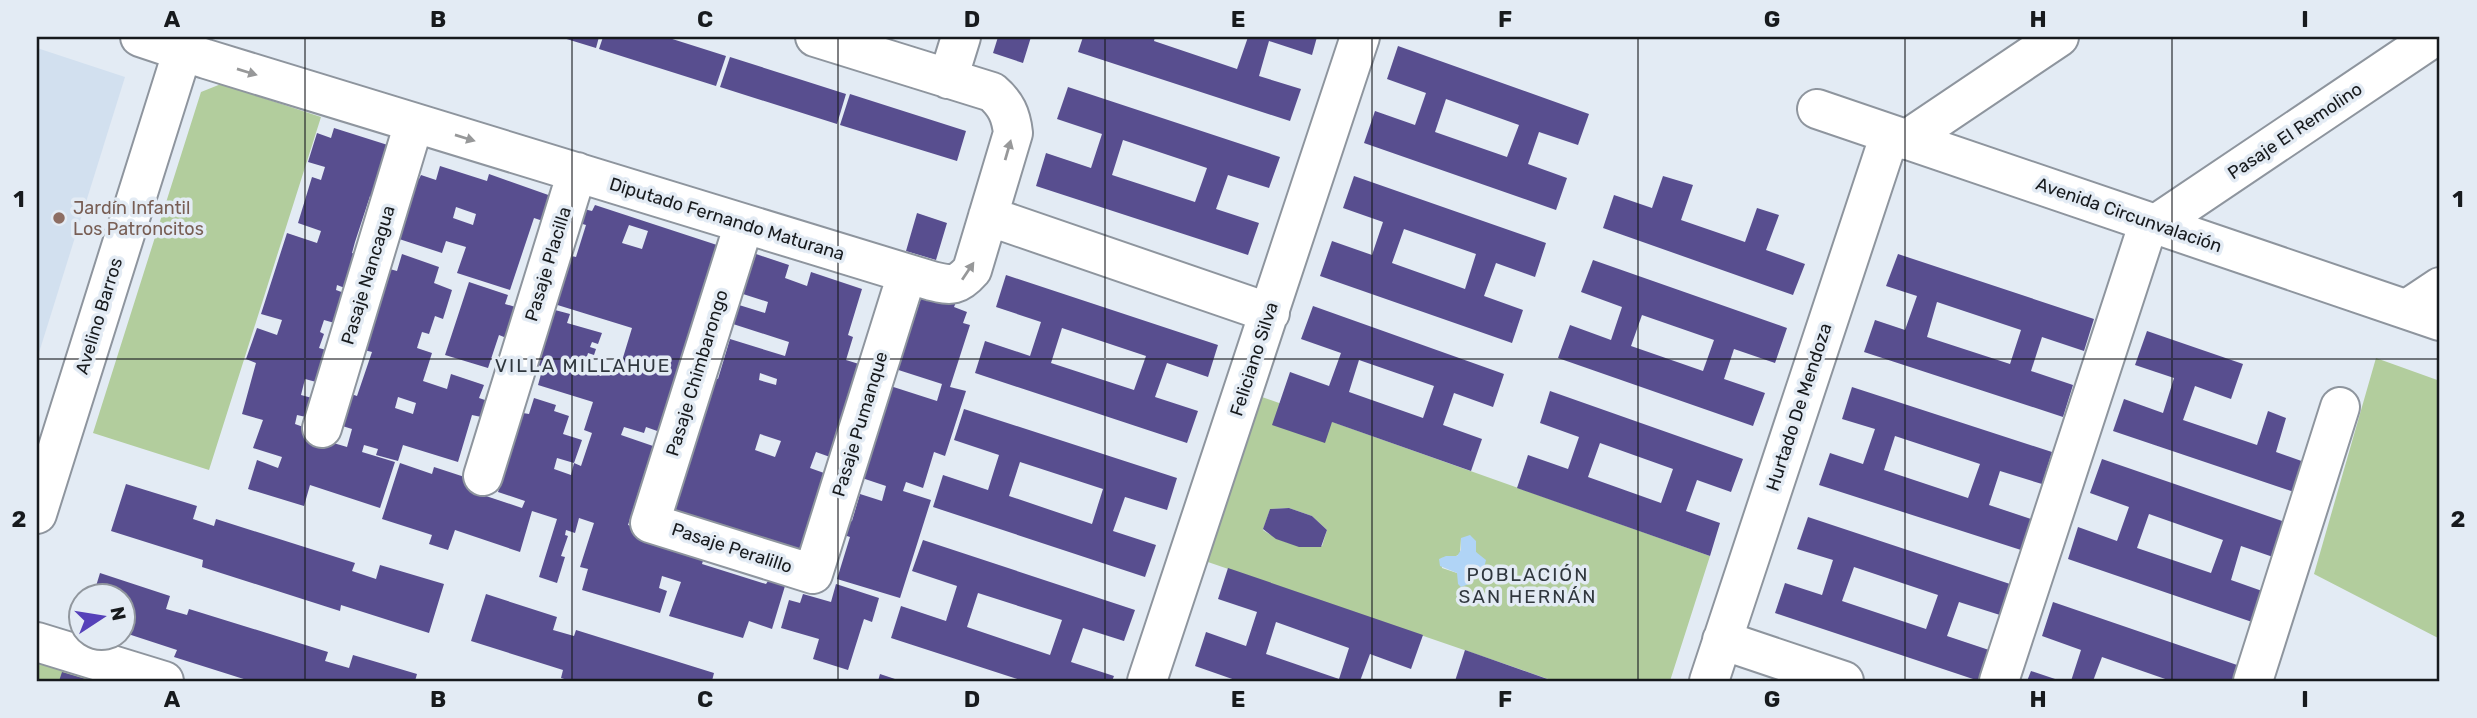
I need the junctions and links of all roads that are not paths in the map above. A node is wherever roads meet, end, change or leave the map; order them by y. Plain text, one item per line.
1 (140, 37) edge
2 (815, 37) edge
3 (961, 37) edge
4 (1360, 37) edge
5 (2059, 37) edge
6 (2434, 37) edge
7 (184, 44) edge
8 (948, 79) junction
9 (1817, 109) dead end
10 (414, 123) junction
11 (1898, 137) junction
12 (576, 172) junction
13 (988, 216) junction
14 (2152, 223) junction
15 (744, 224) junction
16 (906, 274) junction
17 (2440, 286) edge
18 (1270, 313) junction
19 (2424, 315) edge
20 (2340, 407) dead end
21 (322, 428) dead end
22 (483, 476) dead end
23 (37, 514) edge
24 (650, 523) joint
25 (813, 574) joint
26 (1722, 640) junction
27 (37, 642) edge
28 (164, 681) edge
29 (1147, 681) edge
30 (1709, 681) edge
31 (1844, 681) edge
32 (1999, 681) edge
33 (2253, 681) edge

1 - 7 street, Diputado Fernando Maturana
2 - 8 street
3 - 8 street
4 - 18 street, Feliciano Silva
5 - 11 street
6 - 14 street, Pasaje El Remolino
7 -> 10 street, Diputado Fernando Maturana
7 - 23 street, Avelino Barros
13 -> 8 street, Diputado Fernando Maturana
9 - 11 street, Avenida Circunvalación
10 -> 12 street, Diputado Fernando Maturana
10 - 21 street, Pasaje Nancagua
11 - 14 street, Avenida Circunvalación
11 - 26 street, Hurtado De Mendoza
12 - 15 street, Diputado Fernando Maturana
12 - 22 street, Pasaje Placilla
16 -> 13 street, Diputado Fernando Maturana
13 - 18 street
14 - 19 street, Avenida Circunvalación
14 - 32 street
15 - 16 street, Diputado Fernando Maturana
15 - 24 street, Pasaje Chimbarongo
16 - 25 street, Pasaje Pumanque
17 - 19 street
18 - 29 street, Feliciano Silva
20 - 33 street
24 - 25 street, Pasaje Peralillo
26 - 30 street, Hurtado De Mendoza
26 - 31 street
27 - 28 street

